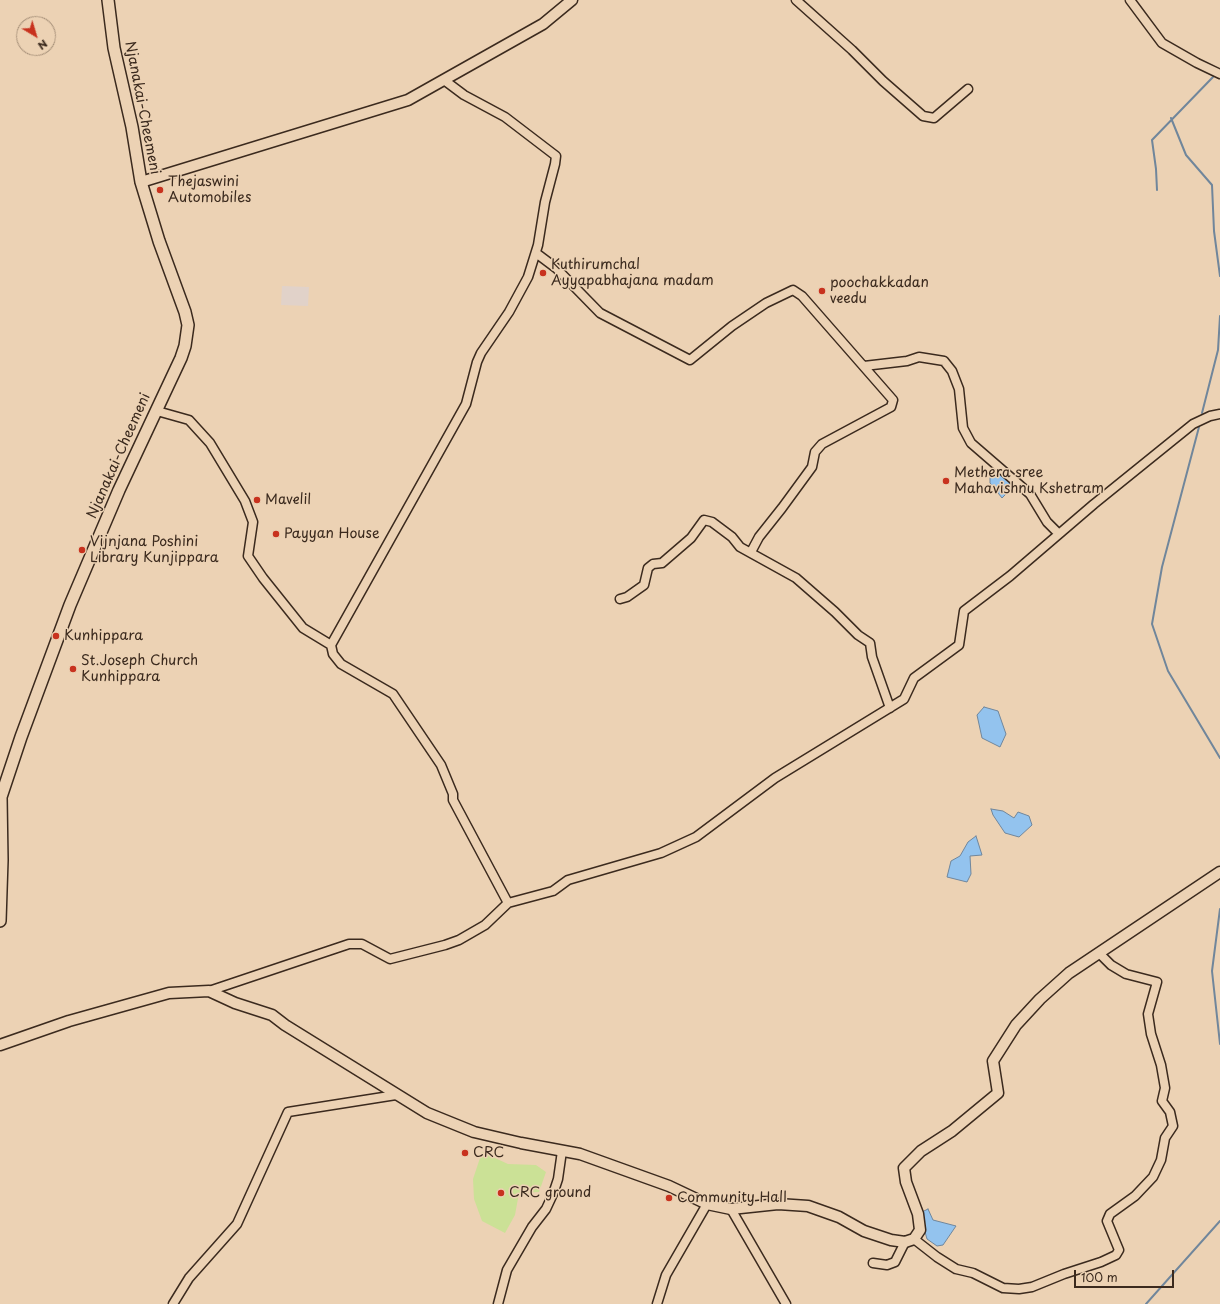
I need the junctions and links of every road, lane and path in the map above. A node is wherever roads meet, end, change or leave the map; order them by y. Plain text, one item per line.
1 (108, 0) edge
2 (572, 0) edge
3 (796, 0) edge
4 (1130, 0) edge
5 (1220, 74) edge
6 (444, 80) junction
7 (968, 89) dead end
8 (141, 182) junction
9 (536, 253) junction
10 (864, 366) junction
11 (156, 411) junction
12 (1220, 415) edge
13 (1059, 534) junction
14 (751, 552) junction
15 (620, 600) dead end
16 (331, 645) junction
17 (890, 708) junction
18 (2, 788) edge
19 (1220, 872) edge
20 (508, 903) junction
21 (0, 921) edge
22 (1099, 953) junction
23 (209, 991) junction
24 (0, 1045) edge
25 (396, 1094) junction
26 (562, 1151) junction
27 (708, 1204) junction
28 (730, 1209) junction
29 (909, 1241) junction
30 (873, 1263) dead end
31 (173, 1304) edge
32 (498, 1304) edge
33 (657, 1304) edge
34 (786, 1304) edge

1 - 8 main road, Njanakai-Cheemeni
2 - 6 street
3 - 7 street
4 - 5 street
6 - 8 street
6 - 9 street
8 - 11 main road, Njanakai-Cheemeni
9 - 10 street
9 - 16 street
10 - 13 street
10 - 14 street
11 - 16 street
11 - 18 main road, Njanakai-Cheemeni
12 - 13 street
13 - 17 street
14 - 15 street
14 - 17 street
16 - 20 street
17 - 20 street
18 - 21 main road, Njanakai-Cheemeni
19 - 22 street
20 - 23 street
22 - 29 street
22 - 29 street
23 - 24 street
23 - 25 street
25 - 26 street
25 - 31 street
26 - 27 street
26 - 32 street
27 - 28 street
27 - 33 street
28 - 29 street
28 - 34 street
29 - 30 street

